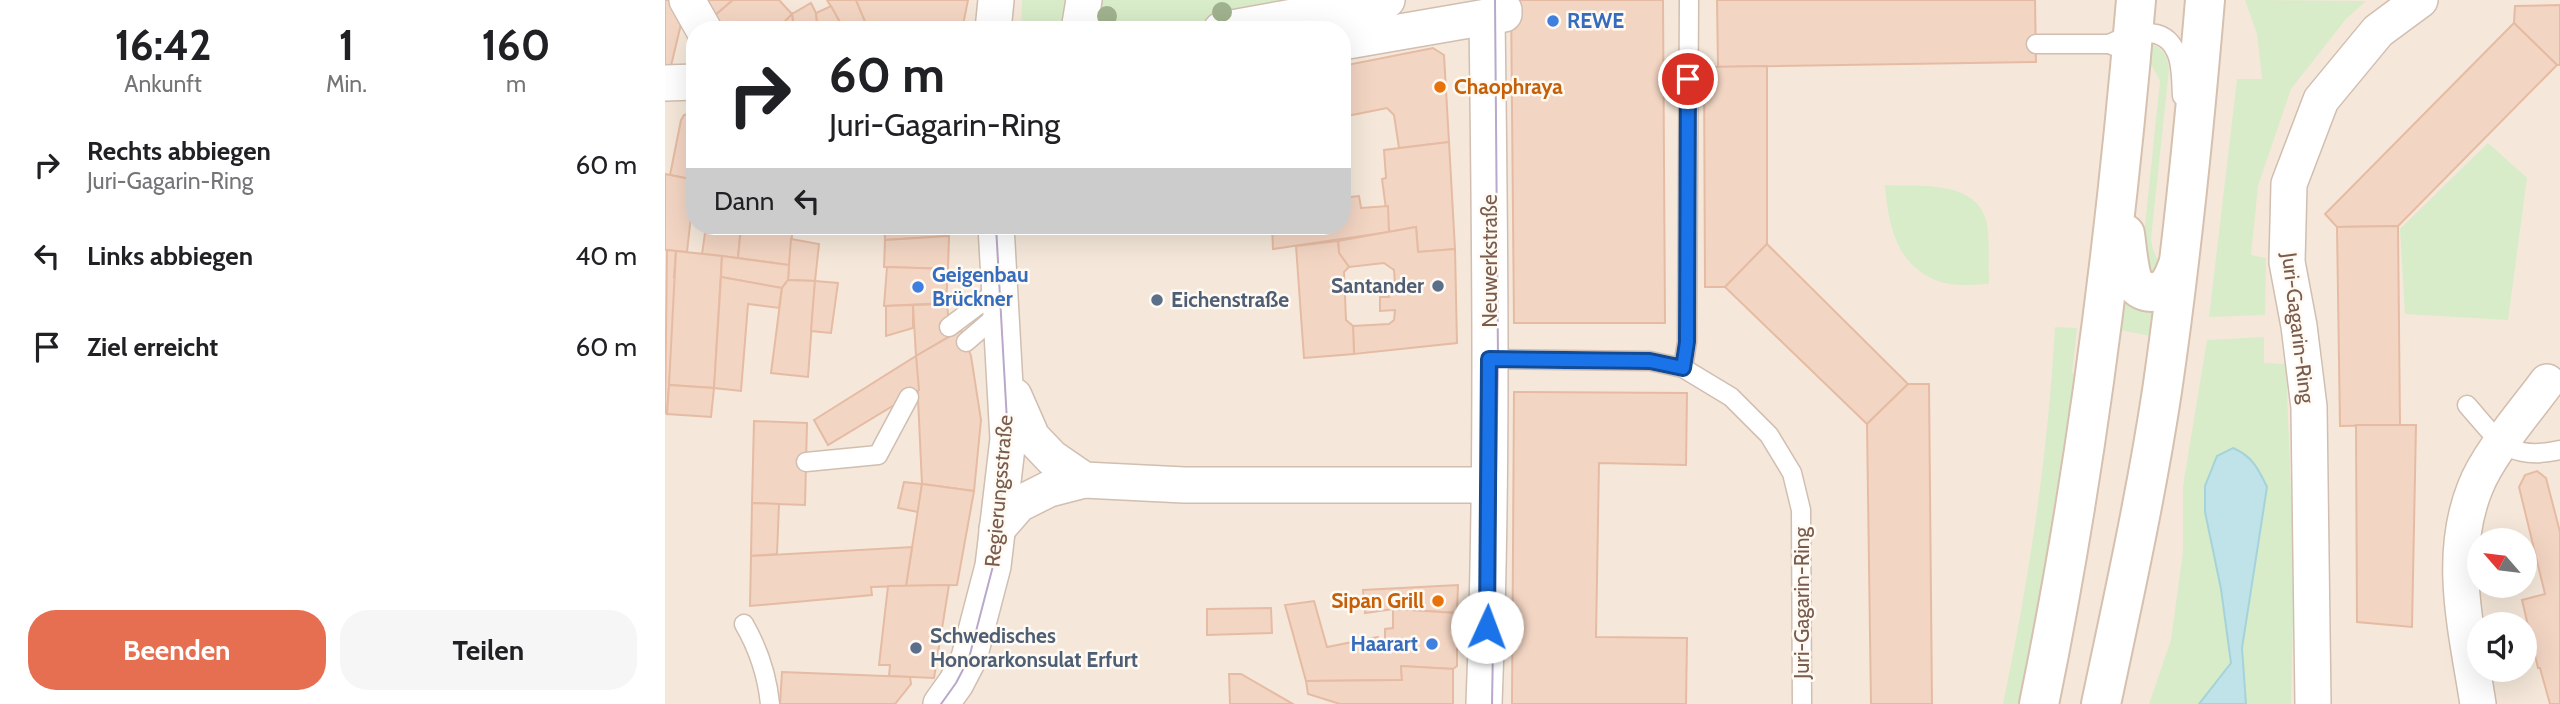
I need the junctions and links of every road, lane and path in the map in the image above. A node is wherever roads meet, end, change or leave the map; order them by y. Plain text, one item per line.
1 (687, 0) edge
2 (1084, 0) edge
3 (1689, 0) edge
4 (2205, 0) edge
5 (2420, 0) edge
6 (1374, 1) edge
7 (1481, 9) edge
8 (1255, 12) edge
9 (699, 21) edge
10 (1080, 21) edge
11 (1238, 21) edge
12 (2127, 35) edge
13 (1351, 40) edge
14 (2036, 44) dead end
15 (686, 82) edge
16 (665, 83) edge
17 (2190, 165) junction
18 (2118, 194) junction
19 (997, 235) edge
20 (2178, 265) junction
21 (1001, 300) junction
22 (949, 327) dead end
23 (966, 342) dead end
24 (1489, 359) junction
25 (1683, 368) junction
26 (1007, 381) junction
27 (2547, 382) dead end
28 (909, 397) dead end
29 (2467, 405) dead end
30 (2502, 444) junction
31 (2560, 450) edge
32 (806, 461) dead end
33 (1084, 480) junction
34 (1489, 485) junction
35 (997, 529) junction
36 (744, 624) dead end
37 (2320, 703) edge
38 (770, 704) edge
39 (941, 704) edge
40 (1484, 704) edge
41 (1802, 704) edge
42 (2039, 704) edge
43 (2101, 704) edge
44 (2478, 704) edge

1 - 9 street
2 - 10 street
3 - 25 lane
4 - 17 street
5 - 37 street, Juri-Gagarin-Ring
6 - 8 street
7 - 13 street
7 - 24 street, Neuwerkstraße
8 - 11 street
12 - 14 lane
12 - 17 lane
12 - 18 street
15 - 16 street
17 - 20 street
18 - 20 street
18 - 42 street
19 - 21 street, Regierungsstraße
20 - 43 street
21 - 22 lane
21 - 23 lane
21 - 26 street, Regierungsstraße
24 - 25 lane, Juri-Gagarin-Ring
24 - 34 street, Neuwerkstraße
25 - 41 lane, Juri-Gagarin-Ring
26 - 33 street
26 - 35 street, Regierungsstraße
27 - 30 street
28 - 32 lane
29 - 30 lane
30 - 31 lane
30 - 44 street
33 - 34 street
33 - 35 street
34 - 40 street, Neuwerkstraße
35 - 39 street, Regierungsstraße
36 - 38 lane

